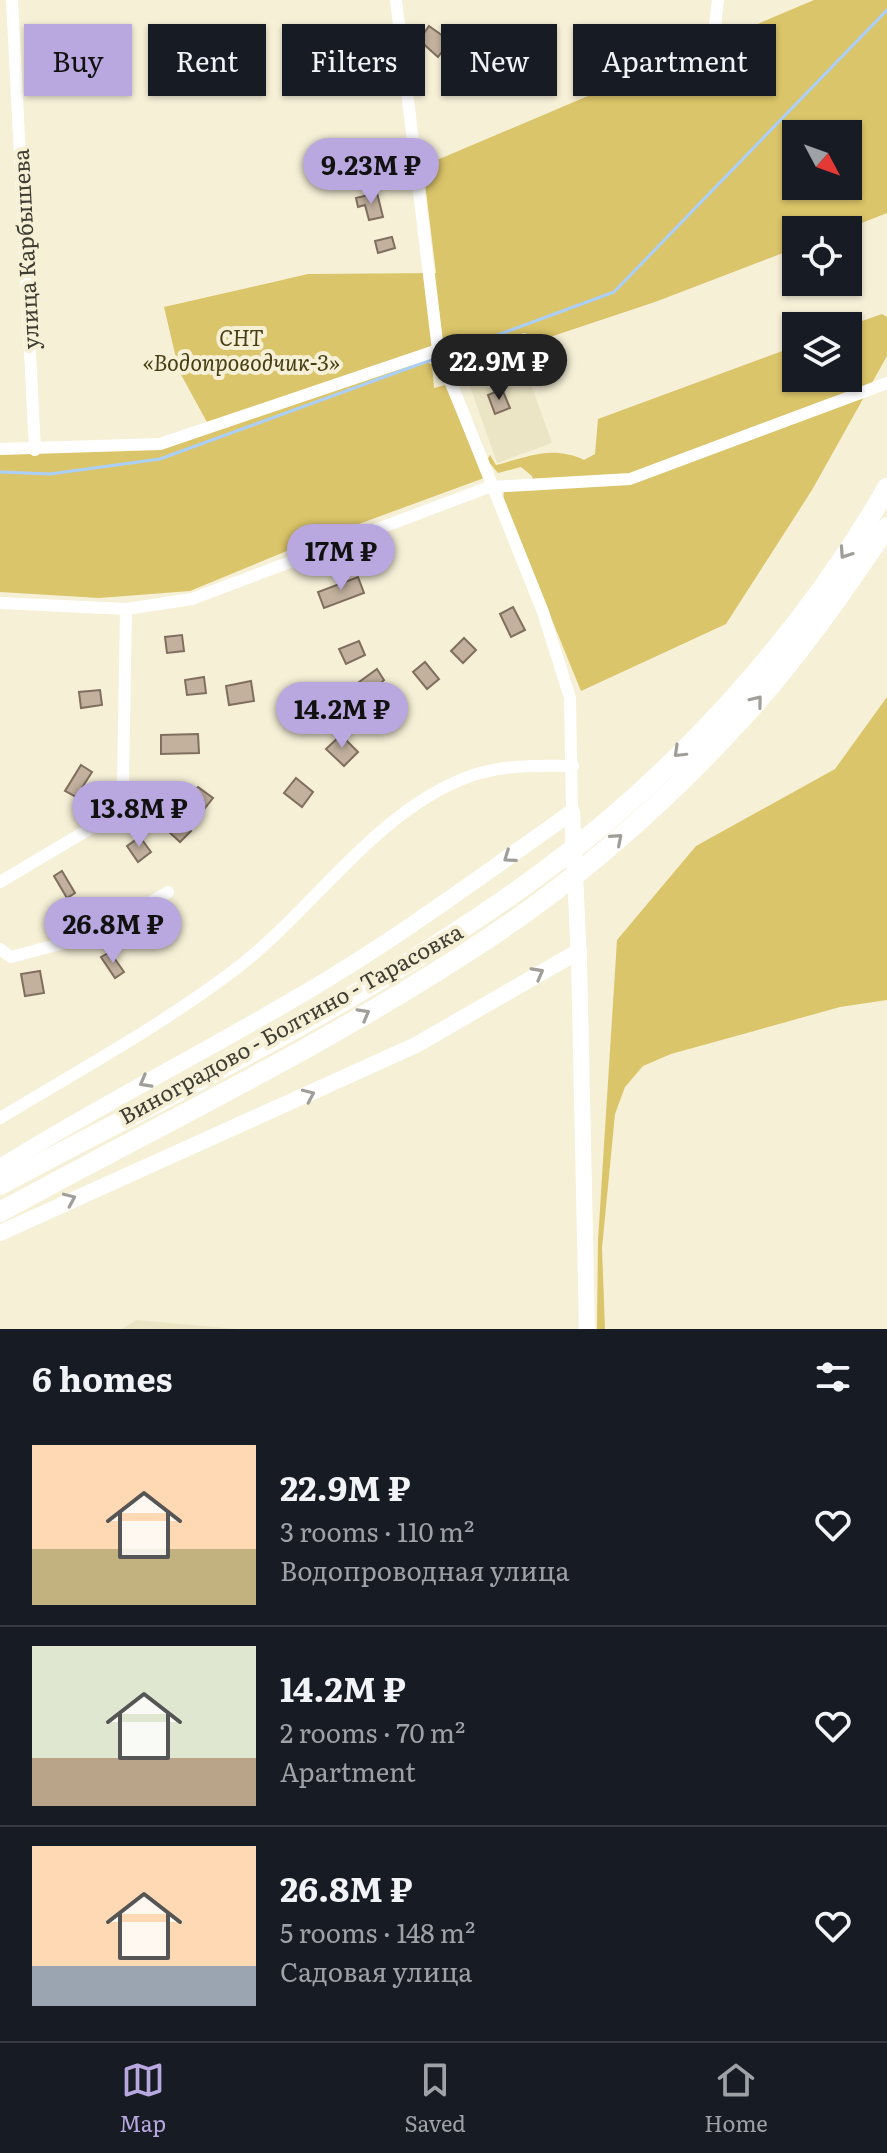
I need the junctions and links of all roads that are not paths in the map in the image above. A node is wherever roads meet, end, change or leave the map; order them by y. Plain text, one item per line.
1 (12, 0) edge
2 (396, 0) edge
3 (718, 0) edge
4 (715, 24) edge
5 (438, 350) junction
6 (887, 383) edge
7 (0, 449) edge
8 (35, 450) junction
9 (493, 486) junction
10 (887, 488) edge
11 (887, 527) edge
12 (0, 603) edge
13 (126, 609) junction
14 (573, 766) junction
15 (637, 807) junction
16 (572, 812) junction
17 (0, 882) edge
18 (168, 892) dead end
19 (0, 949) edge
20 (579, 951) junction
21 (0, 1118) edge
22 (0, 1167) edge
23 (0, 1185) edge
24 (0, 1212) edge
25 (0, 1233) edge
26 (587, 1329) edge

1 - 8 street, улица Карбышева
2 - 5 street
3 - 4 street
5 - 8 street
5 - 9 street
6 - 9 street
7 - 8 street
9 - 13 street
9 - 14 street
10 -> 15 main road, Виноградово - Болтино - Тарасовка
15 -> 11 main road, Виноградово - Болтино - Тарасовка
12 - 13 street
13 - 17 street
14 - 16 street
14 - 21 street
15 - 23 main road, Виноградово - Болтино - Тарасовка
24 -> 15 main road, Виноградово - Болтино - Тарасовка
16 - 20 street
16 -> 22 street
18 - 19 street
25 -> 20 street
20 - 26 street

